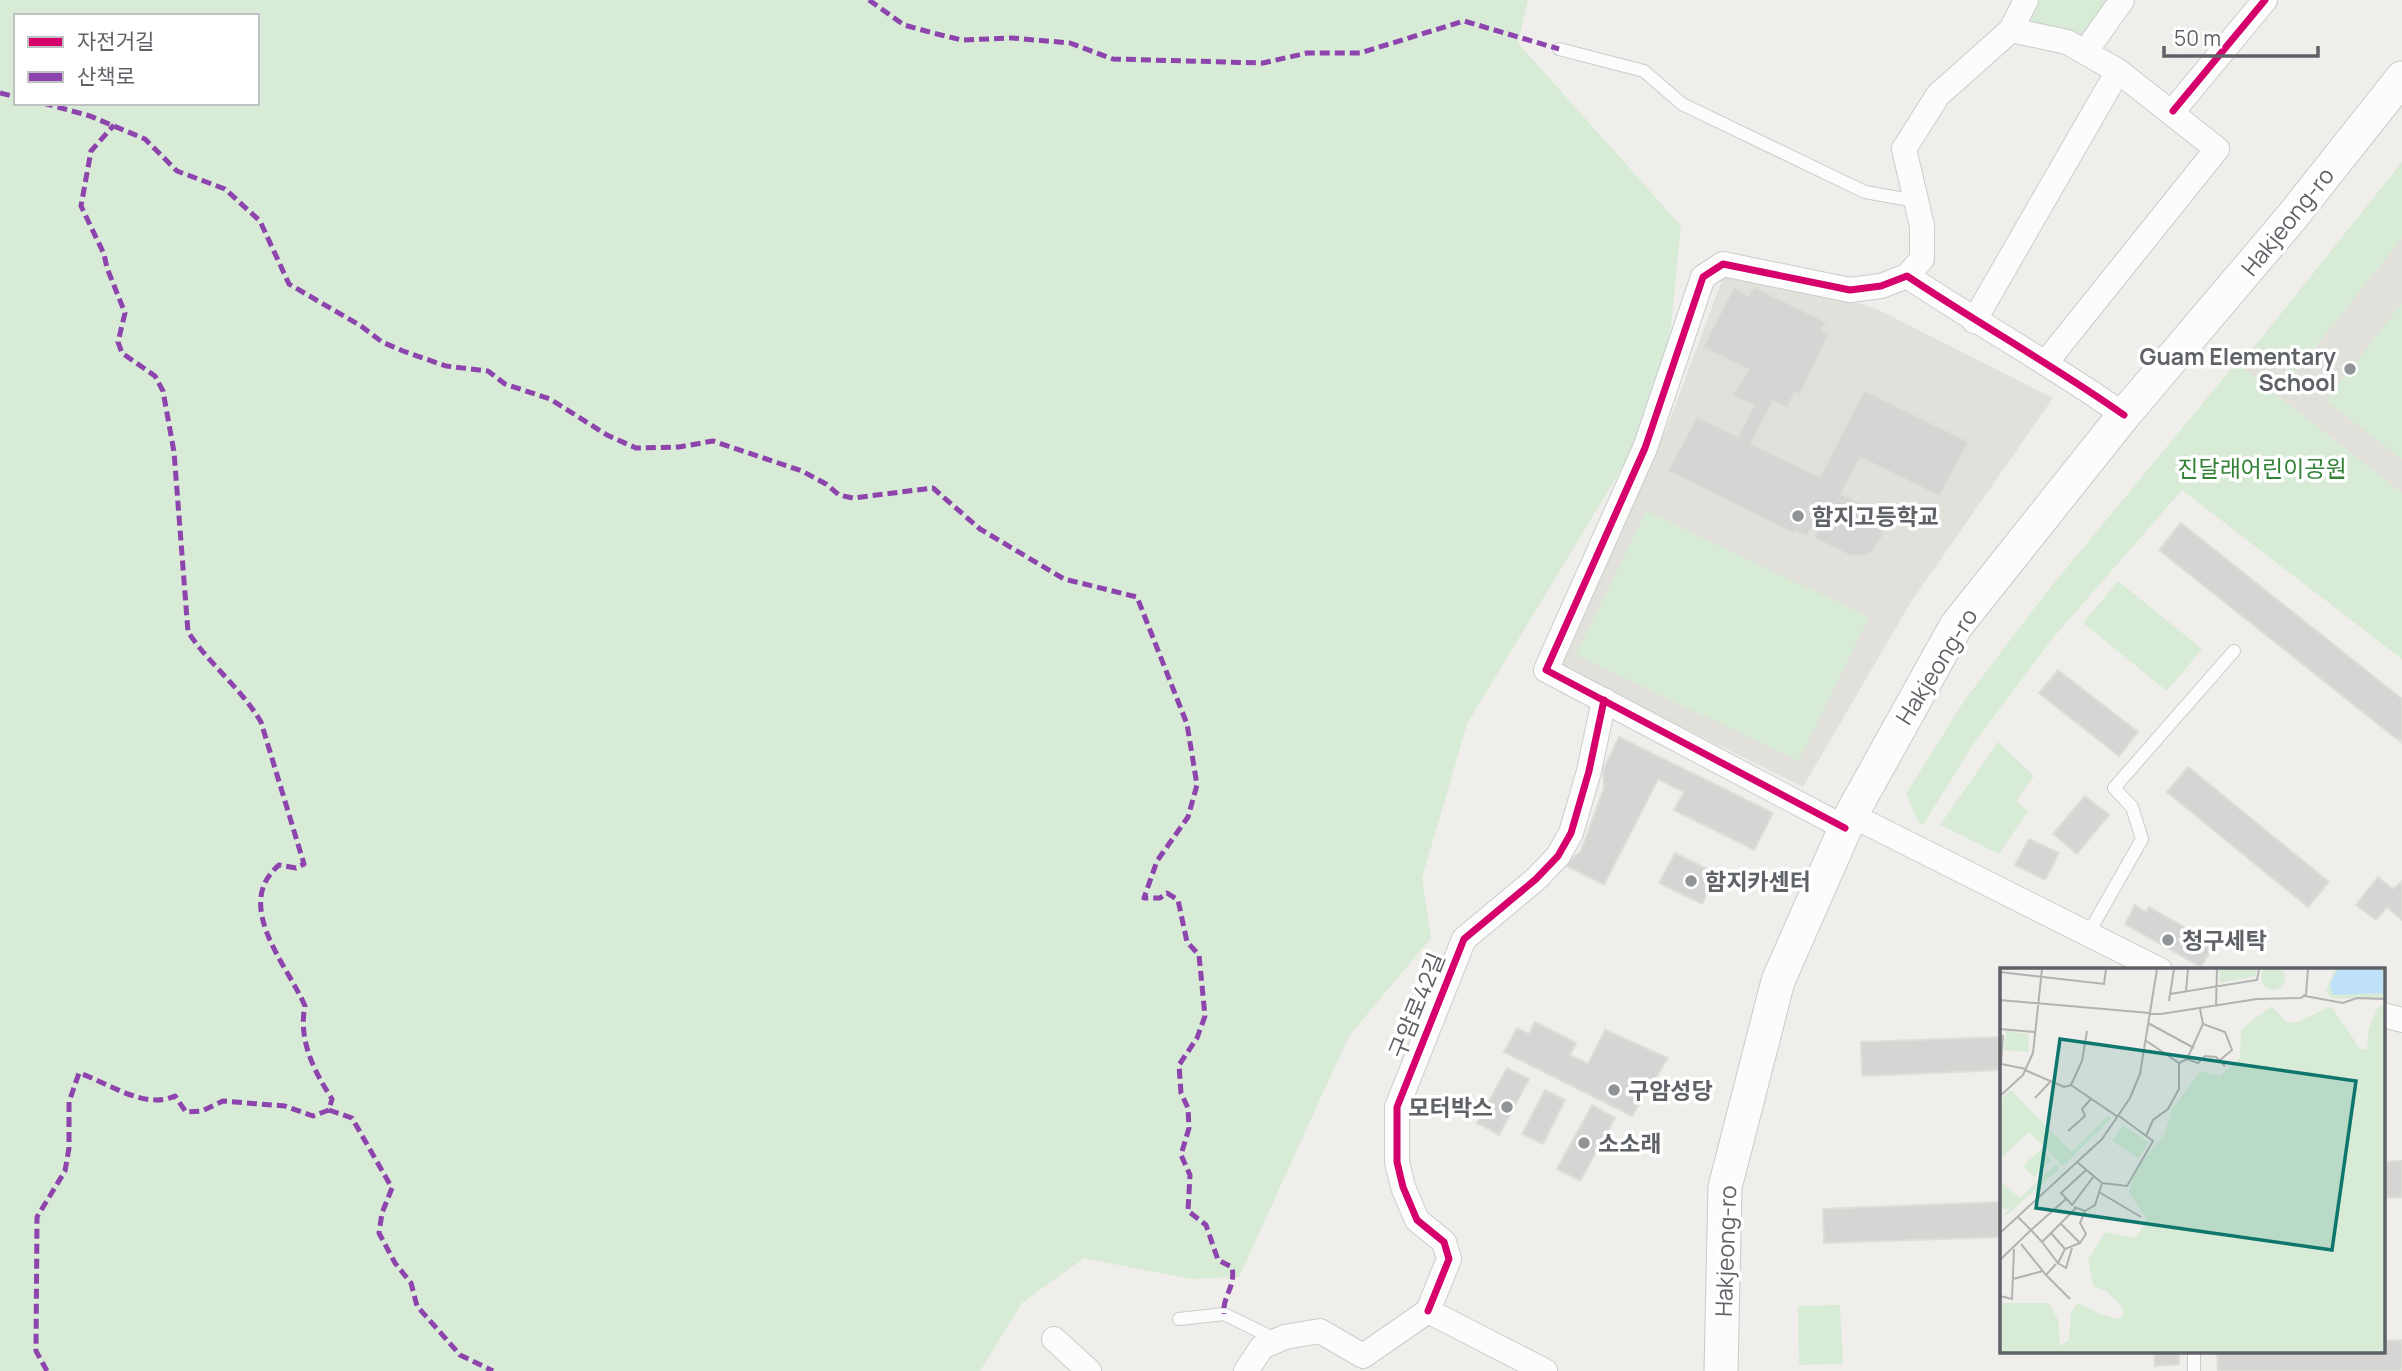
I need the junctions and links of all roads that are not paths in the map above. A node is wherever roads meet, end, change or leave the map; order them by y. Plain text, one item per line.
1 (2026, 0) edge
2 (2122, 0) edge
3 (2265, 0) edge
4 (2011, 30) junction
5 (1559, 49) dead end
6 (2086, 51) junction
7 (2118, 71) junction
8 (2402, 78) edge
9 (2173, 111) junction
10 (1916, 201) junction
11 (1907, 276) junction
12 (1974, 321) junction
13 (2047, 361) junction
14 (2124, 415) junction
15 (2234, 651) dead end
16 (1604, 699) junction
17 (1848, 822) junction
18 (2088, 934) junction
19 (2156, 968) edge
20 (2384, 1015) edge
21 (2402, 1020) edge
22 (1428, 1311) junction
23 (1179, 1319) dead end
24 (1054, 1339) dead end
25 (1277, 1340) junction
26 (1359, 1363) edge
27 (1089, 1371) edge
28 (1246, 1371) edge
29 (1545, 1371) edge
30 (1721, 1371) edge

1 - 4 street
2 - 6 street
3 - 9 street
4 - 6 street
4 - 10 street
5 - 10 lane
6 - 7 street
7 - 9 street
7 - 12 street
8 - 14 main road, Hakjeong-ro
9 - 13 street
10 - 11 street
11 - 12 street
11 - 16 street
12 - 13 street
13 - 14 street
14 - 17 main road, Hakjeong-ro
15 - 18 lane
16 - 17 street
16 - 22 street, 구암로42길
17 - 18 street
17 - 30 main road, Hakjeong-ro
18 - 19 street
20 - 21 street
22 - 26 street
22 - 29 street
23 - 25 lane
24 - 27 street
25 - 26 street
25 - 28 street

